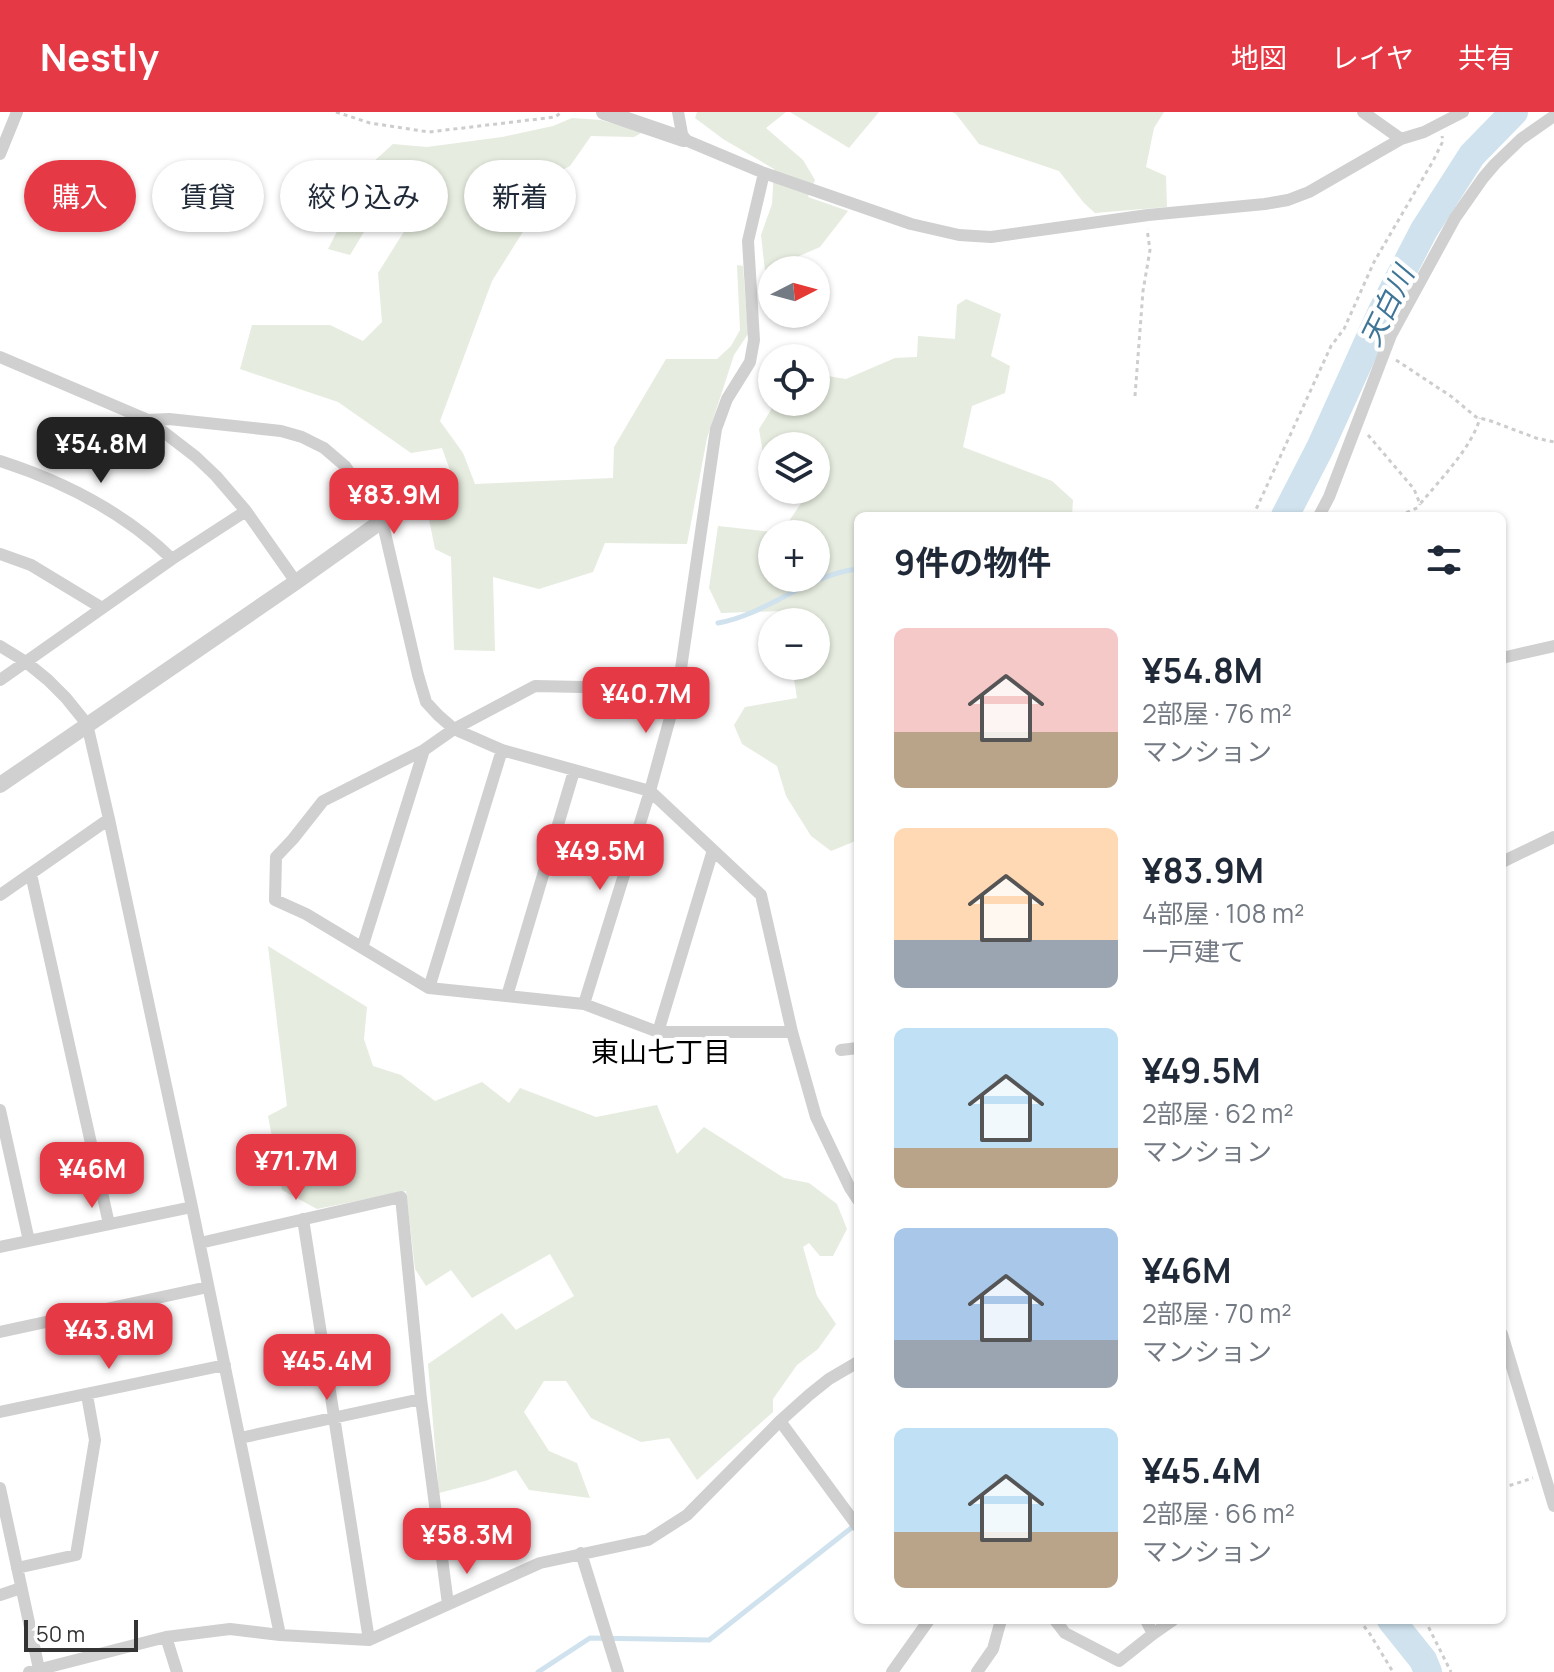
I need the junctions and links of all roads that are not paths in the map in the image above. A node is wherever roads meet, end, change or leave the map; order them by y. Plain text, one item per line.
1 (17, 112) edge
2 (604, 112) edge
3 (678, 112) edge
4 (1363, 112) edge
5 (1463, 112) edge
6 (1554, 116) edge
7 (683, 139) junction
8 (1401, 139) junction
9 (0, 154) edge
10 (764, 173) junction
11 (0, 358) edge
12 (148, 420) junction
13 (0, 461) edge
14 (407, 503) dead end
15 (246, 511) junction
16 (1321, 512) edge
17 (382, 520) junction
18 (0, 554) edge
19 (172, 559) junction
20 (296, 582) junction
21 (102, 608) junction
22 (0, 646) edge
23 (1554, 646) edge
24 (1506, 657) edge
25 (26, 662) junction
26 (0, 680) edge
27 (678, 689) junction
28 (87, 724) junction
29 (454, 729) junction
30 (424, 750) junction
31 (502, 750) junction
32 (574, 771) junction
33 (0, 785) edge
34 (650, 791) junction
35 (109, 819) junction
36 (1554, 837) edge
37 (713, 850) junction
38 (1506, 860) edge
39 (31, 874) junction
40 (0, 895) edge
41 (362, 948) junction
42 (429, 988) junction
43 (507, 996) junction
44 (584, 1004) junction
45 (658, 1032) junction
46 (792, 1032) junction
47 (854, 1048) edge
48 (841, 1050) dead end
49 (0, 1110) edge
50 (854, 1188) edge
51 (192, 1207) junction
52 (303, 1219) junction
53 (109, 1224) junction
54 (29, 1241) junction
55 (200, 1243) junction
56 (0, 1247) edge
57 (208, 1287) junction
58 (0, 1332) edge
59 (1506, 1346) edge
60 (854, 1364) edge
61 (225, 1365) junction
62 (87, 1395) junction
63 (421, 1399) junction
64 (0, 1412) edge
65 (335, 1419) junction
66 (780, 1421) junction
67 (240, 1438) junction
68 (1549, 1473) edge
69 (0, 1488) edge
70 (1554, 1506) edge
71 (854, 1522) edge
72 (581, 1553) junction
73 (17, 1568) junction
74 (21, 1588) junction
75 (0, 1595) edge
76 (448, 1604) junction
77 (925, 1624) edge
78 (1000, 1624) edge
79 (1058, 1624) edge
80 (1148, 1624) edge
81 (1167, 1624) edge
82 (1153, 1634) junction
83 (280, 1635) junction
84 (166, 1637) junction
85 (369, 1640) junction
86 (34, 1670) edge
87 (177, 1672) edge
88 (618, 1672) edge
89 (892, 1672) edge
90 (977, 1672) edge

1 - 9 street
2 - 7 street
3 - 7 street
4 - 8 street
5 - 8 street
6 - 16 street
7 - 10 street
8 - 10 street
10 - 27 street
11 - 12 street
12 - 15 street
12 - 17 street
13 - 19 street
14 - 17 street
15 - 19 street
15 - 20 street
17 - 20 street
17 - 29 street
18 - 21 street
19 - 21 street
20 - 28 street
21 - 25 street
22 - 25 street
23 - 24 street
25 - 26 street
25 - 28 street
27 - 29 street
27 - 34 street
28 - 33 street
28 - 35 street
29 - 30 street
29 - 31 street
30 - 41 street
30 - 41 street
31 - 32 street
31 - 42 street
32 - 34 street
32 - 43 street
34 - 37 street
34 - 44 street
35 - 39 street
35 - 51 street
36 - 38 street
37 - 45 street
37 - 46 street
39 - 40 street
39 - 53 street
41 - 42 street
42 - 43 street
43 - 44 street
44 - 45 street
45 - 46 street
46 - 50 street
47 - 48 street
49 - 54 street
51 - 53 street
51 - 55 street
52 - 55 street
52 - 63 street
52 - 65 street
53 - 54 street
54 - 56 street
55 - 57 street
57 - 58 street
57 - 61 street
59 - 68 street
60 - 66 street
61 - 62 street
61 - 67 street
62 - 64 street
62 - 73 street
63 - 65 street
63 - 76 street
65 - 67 street
65 - 85 street
66 - 71 street
66 - 72 street
67 - 83 street
68 - 70 street
69 - 73 street
72 - 76 street
72 - 88 street
73 - 74 street
74 - 75 street
74 - 86 street
76 - 85 street
77 - 89 street
78 - 90 street
79 - 82 street
80 - 82 street
81 - 82 street
83 - 84 street
83 - 85 street
84 - 86 street
84 - 87 street

